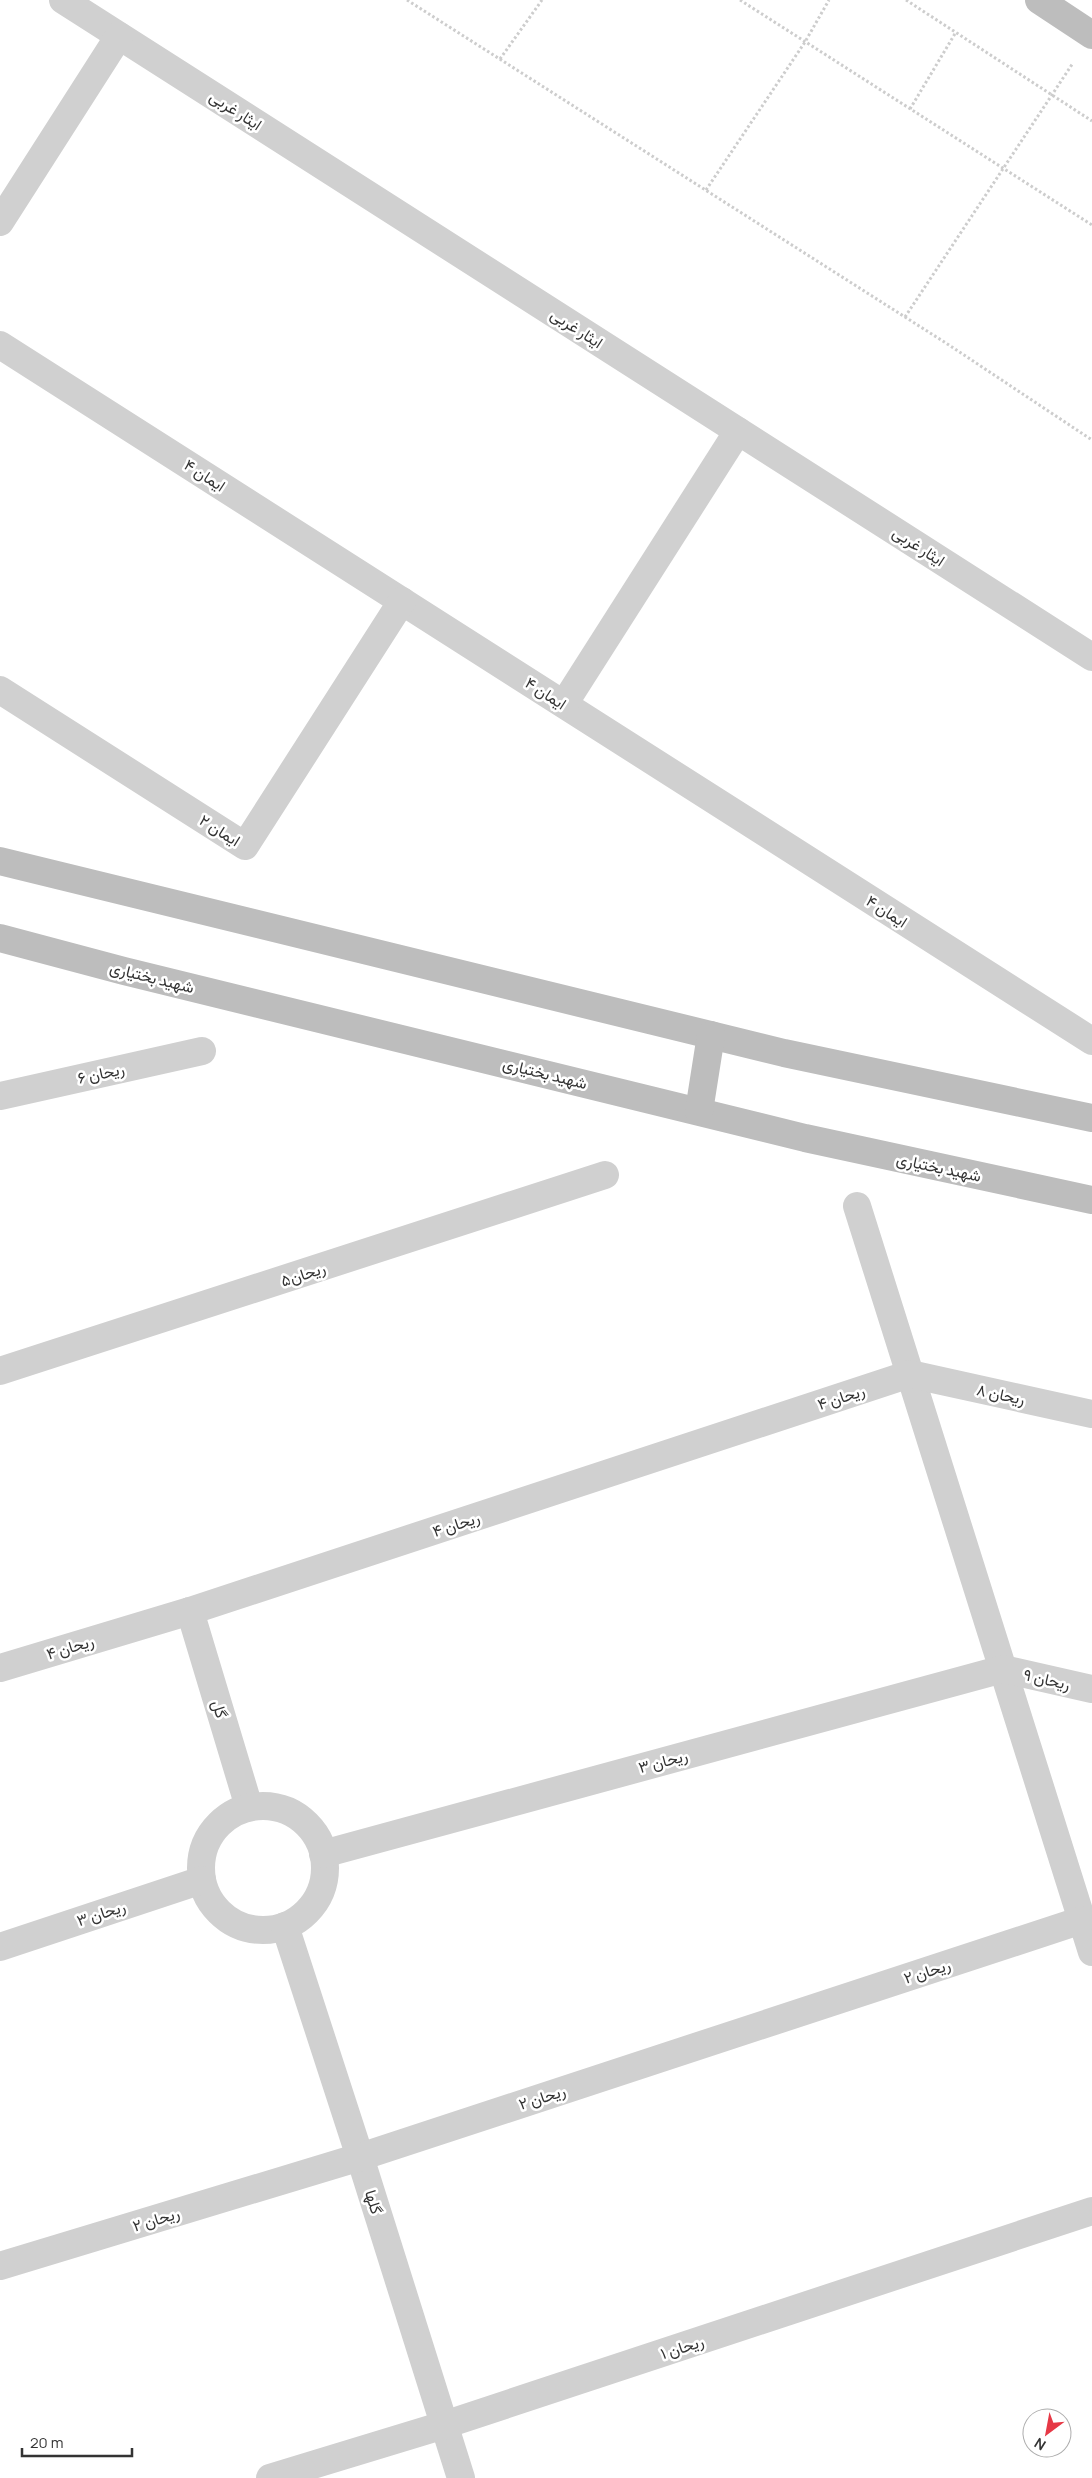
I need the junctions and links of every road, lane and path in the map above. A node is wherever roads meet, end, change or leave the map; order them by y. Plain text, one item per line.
1 (63, 0) edge
2 (407, 0) edge
3 (542, 0) edge
4 (740, 0) edge
5 (829, 0) edge
6 (906, 0) edge
7 (1039, 0) edge
8 (956, 32) junction
9 (1092, 35) edge
10 (119, 36) junction
11 (805, 42) junction
12 (1077, 58) dead end
13 (500, 59) junction
14 (1051, 94) junction
15 (910, 109) junction
16 (1092, 121) edge
17 (1003, 168) junction
18 (706, 190) junction
19 (0, 222) edge
20 (1092, 225) edge
21 (905, 316) junction
22 (0, 345) edge
23 (738, 431) junction
24 (1092, 440) edge
25 (402, 601) junction
26 (1092, 657) edge
27 (0, 690) edge
28 (564, 704) junction
29 (0, 861) edge
30 (0, 938) edge
31 (711, 1035) junction
32 (1092, 1041) edge
33 (202, 1051) dead end
34 (0, 1096) edge
35 (699, 1111) junction
36 (1092, 1118) edge
37 (605, 1175) dead end
38 (1092, 1200) edge
39 (857, 1206) dead end
40 (0, 1371) edge
41 (910, 1374) junction
42 (1092, 1414) edge
43 (190, 1611) junction
44 (0, 1668) edge
45 (1003, 1669) junction
46 (1092, 1689) edge
47 (249, 1807) junction
48 (323, 1854) junction
49 (202, 1880) junction
50 (1082, 1920) junction
51 (285, 1926) junction
52 (0, 1947) edge
53 (1092, 1952) edge
54 (360, 2157) junction
55 (1092, 2211) edge
56 (0, 2266) edge
57 (444, 2425) junction
58 (270, 2478) edge
59 (461, 2478) edge

1 - 10 street, ایثار غربی
2 - 13 path
3 - 13 path
4 - 11 path
5 - 11 path
6 - 8 path
7 - 9 main road
8 - 14 path
8 - 15 path
10 - 19 street
10 - 23 street, ایثار غربی
11 - 15 path
11 - 18 path
12 - 14 path
13 - 18 path
14 - 16 path
14 - 17 path
15 - 17 path
17 - 20 path
17 - 21 path
18 - 21 path
21 - 24 path
22 - 25 street, ایمان ۴
23 - 26 street, ایثار غربی
23 - 28 street
25 - 27 street, ایمان ۲
25 - 28 street, ایمان ۴
28 - 32 street, ایمان ۴
29 - 31 main road
30 - 35 main road, شهید بختیاری
31 - 35 main road
31 - 36 main road
33 - 34 street, ریحان ۶
35 - 38 main road, شهید بختیاری
37 - 40 street, ریحان۵
39 - 41 street
41 - 42 street, ریحان ۸
41 - 43 street, ریحان ۴
41 - 45 street
43 - 44 street, ریحان ۴
43 - 47 street, گل
45 - 46 street, ریحان ۹
45 - 48 street, ریحان ۳
45 - 50 street
47 - 48 street
47 - 49 street
48 - 51 street
49 - 51 street
49 - 52 street, ریحان ۳
50 - 53 street
50 - 54 street, ریحان ۲
51 - 54 street, گلها
54 - 56 street, ریحان ۲
54 - 57 street, گلها
55 - 57 street, ریحان ۱
57 - 58 street, ریحان ۱
57 - 59 street, گلها

